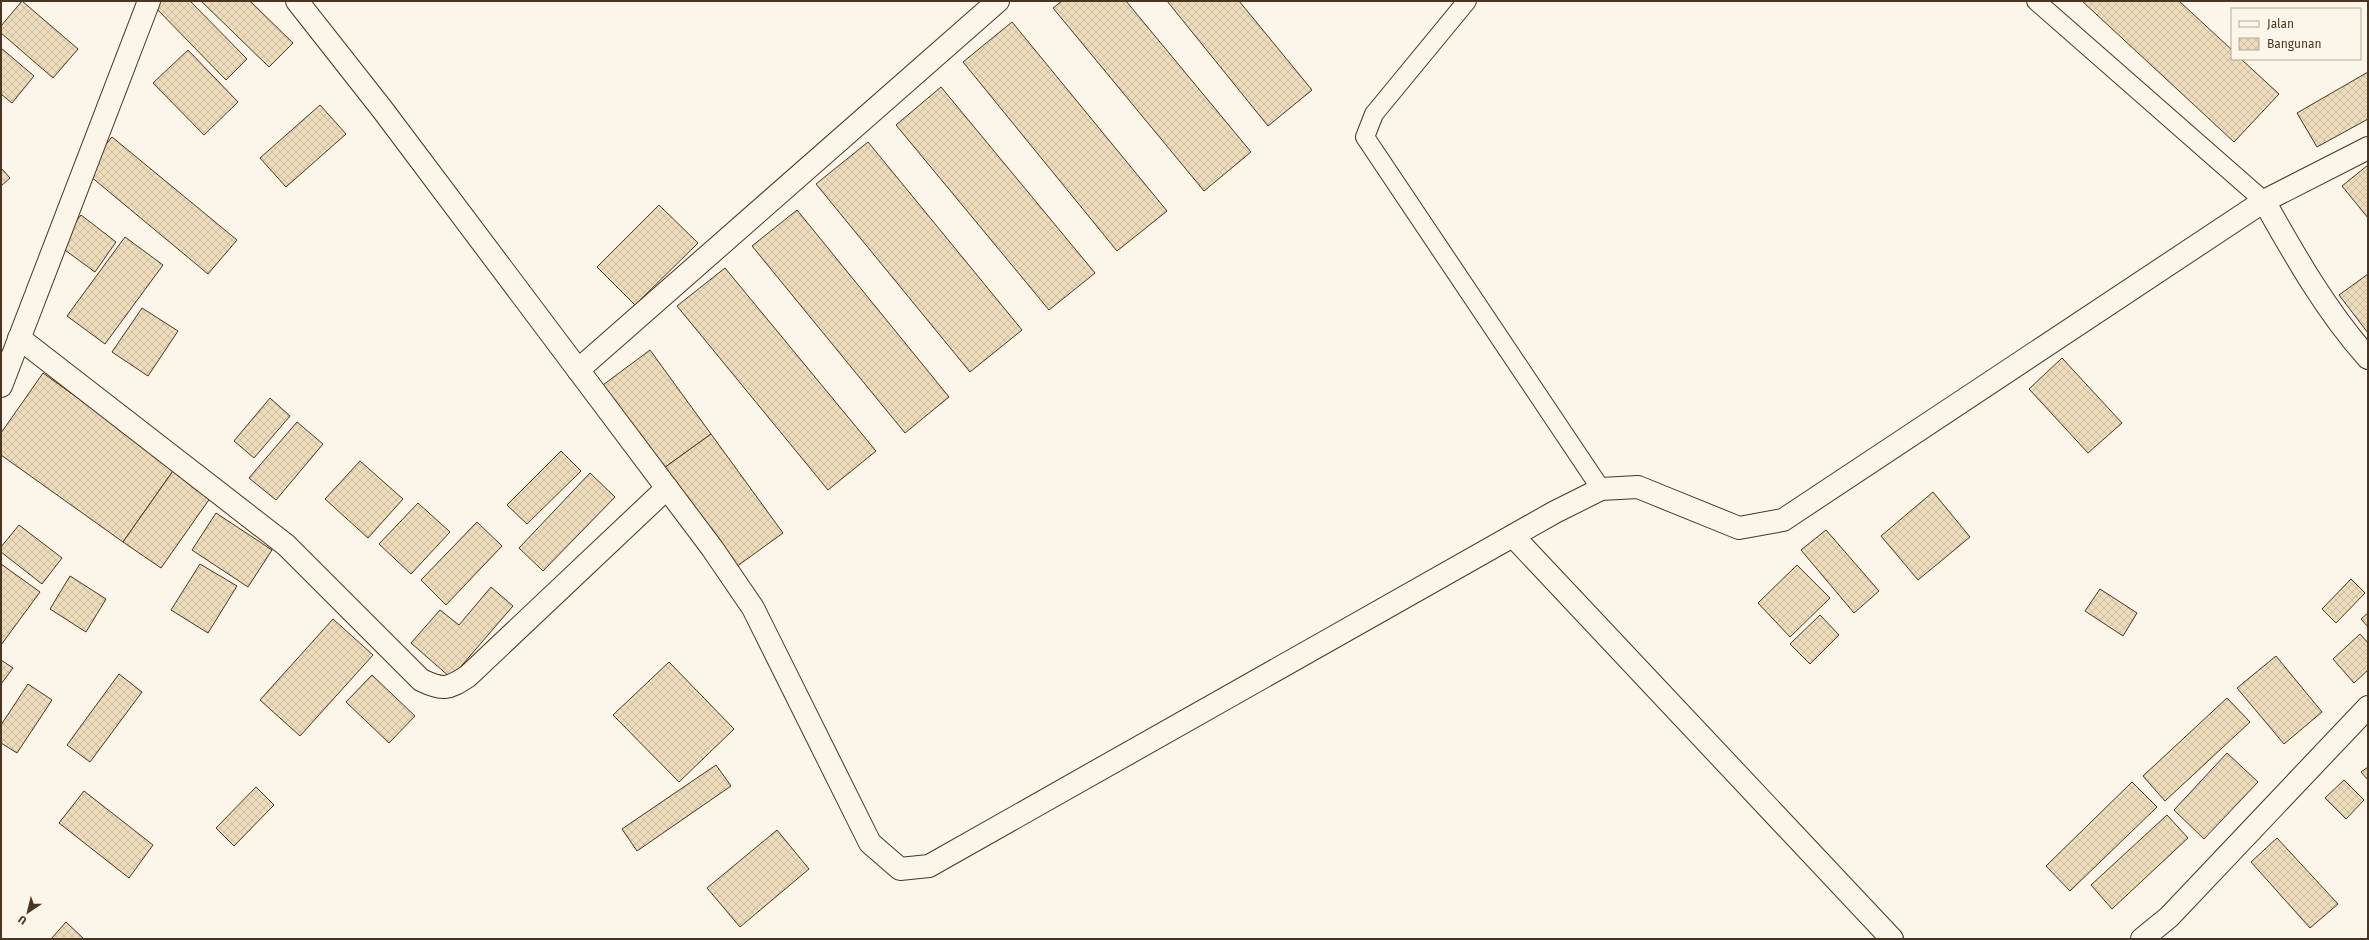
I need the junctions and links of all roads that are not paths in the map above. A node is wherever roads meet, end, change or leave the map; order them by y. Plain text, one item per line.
1 (149, 1) edge
2 (297, 1) edge
3 (998, 1) edge
4 (1467, 1) edge
5 (2036, 1) edge
6 (2368, 148) edge
7 (2264, 201) junction
8 (19, 338) junction
9 (2368, 358) edge
10 (578, 370) junction
11 (1, 386) edge
12 (667, 488) junction
13 (1601, 489) junction
14 (1512, 536) junction
15 (2368, 707) edge
16 (1892, 939) edge
17 (2142, 939) edge

1 - 8 street
2 - 10 street
3 - 10 street
4 - 13 lane
5 - 7 lane
6 - 7 street
7 - 9 street
7 - 13 street
8 - 11 street
8 - 12 street
10 - 12 street
12 - 14 street
13 - 14 street
14 - 16 street
15 - 17 street

